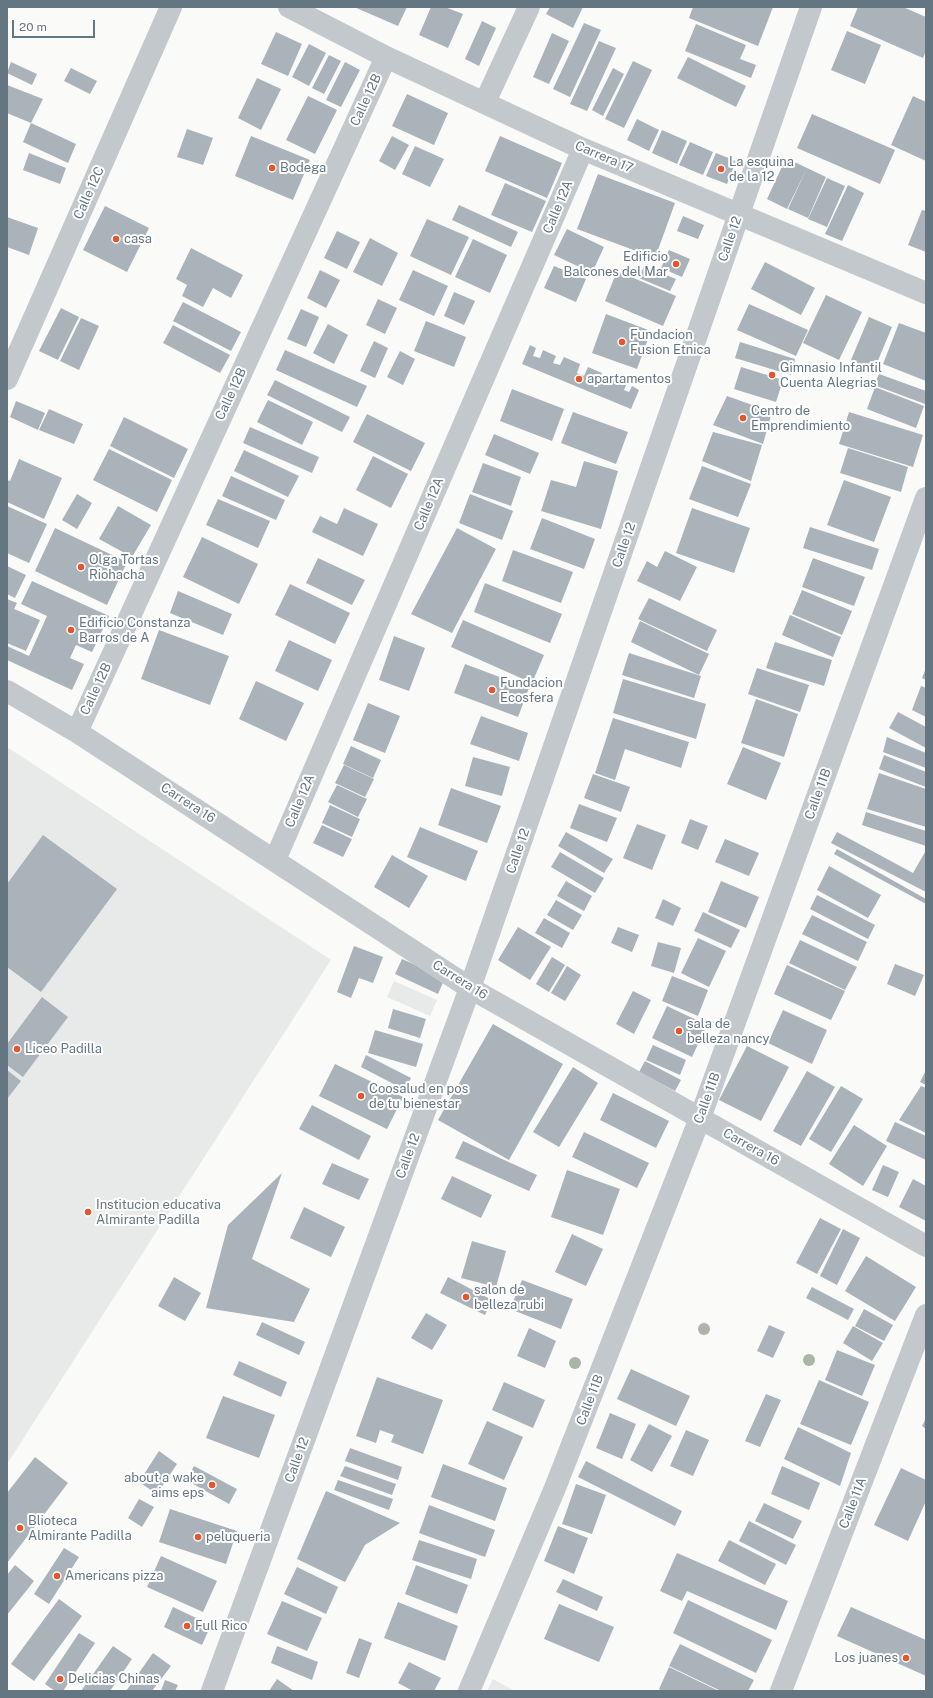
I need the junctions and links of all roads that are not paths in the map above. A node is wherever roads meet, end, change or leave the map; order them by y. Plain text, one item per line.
1 (171, 7) edge
2 (289, 7) edge
3 (529, 7) edge
4 (811, 7) edge
5 (319, 14) edge
6 (386, 57) junction
7 (485, 102) junction
8 (583, 149) junction
9 (739, 214) junction
10 (926, 293) edge
11 (7, 379) edge
12 (926, 498) edge
13 (7, 691) edge
14 (76, 732) junction
15 (275, 860) junction
16 (470, 988) junction
17 (700, 1118) junction
18 (926, 1246) edge
19 (926, 1314) edge
20 (212, 1691) edge
21 (469, 1691) edge
22 (781, 1691) edge

1 - 11 street, Calle 12C
2 - 5 street, Carrera 17
3 - 7 street
4 - 9 street, Calle 12
5 - 6 street, Carrera 17
6 - 7 street, Carrera 17
6 - 14 street, Calle 12B
7 - 8 street, Carrera 17
8 - 9 street, Carrera 17
8 - 15 street, Calle 12A
9 - 10 street, Carrera 17
9 - 16 street, Calle 12
12 - 17 street, Calle 11B
13 - 14 street, Carrera 16
14 - 15 street, Carrera 16
15 - 16 street, Carrera 16
16 - 17 street, Carrera 16
16 - 20 street, Calle 12
17 - 18 street, Carrera 16
17 - 21 street, Calle 11B
19 - 22 street, Calle 11A

